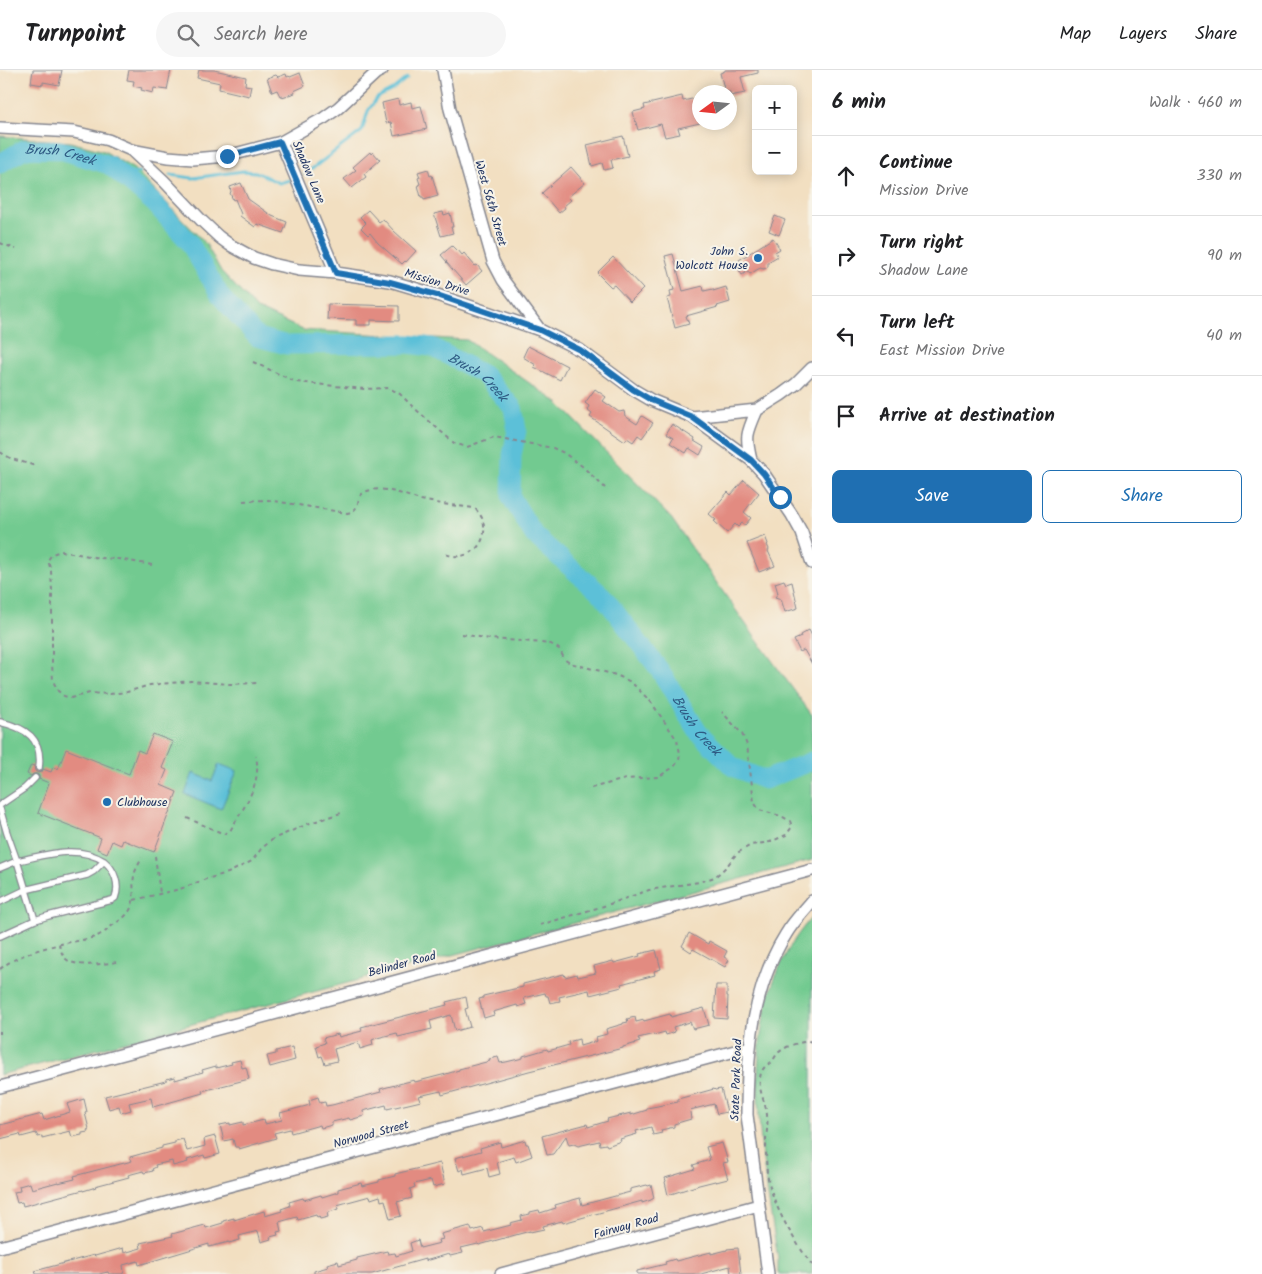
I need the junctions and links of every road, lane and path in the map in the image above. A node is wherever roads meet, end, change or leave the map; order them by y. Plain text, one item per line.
1 (382, 70) edge
2 (443, 70) edge
3 (0, 128) edge
4 (280, 142) junction
5 (131, 150) junction
6 (0, 243) edge
7 (16, 249) dead end
8 (336, 273) junction
9 (540, 330) junction
10 (253, 362) dead end
11 (812, 368) edge
12 (757, 410) junction
13 (692, 417) junction
14 (0, 452) edge
15 (751, 460) junction
16 (36, 466) dead end
17 (605, 488) dead end
18 (243, 501) dead end
19 (444, 554) dead end
20 (812, 563) edge
21 (152, 565) dead end
22 (462, 634) dead end
23 (257, 683) dead end
24 (722, 712) dead end
25 (0, 722) edge
26 (256, 756) dead end
27 (39, 768) dead end
28 (35, 778) dead end
29 (587, 789) dead end
30 (0, 805) edge
31 (0, 809) edge
32 (341, 813) dead end
33 (187, 818) dead end
34 (154, 856) dead end
35 (142, 858) dead end
36 (104, 860) junction
37 (17, 861) junction
38 (0, 868) edge
39 (812, 870) edge
40 (25, 890) junction
41 (160, 893) junction
42 (134, 900) junction
43 (812, 901) edge
44 (0, 902) edge
45 (36, 920) junction
46 (540, 925) dead end
47 (0, 936) edge
48 (59, 944) junction
49 (117, 962) dead end
50 (0, 969) edge
51 (812, 1041) edge
52 (750, 1047) junction
53 (0, 1087) edge
54 (759, 1205) junction
55 (0, 1248) edge
56 (812, 1265) edge
57 (501, 1274) edge
58 (768, 1274) edge

1 - 4 street, Shadow Lane
2 - 9 street, West 56th Street
3 - 5 street, Mission Drive
4 - 5 street
4 - 8 street, Shadow Lane
5 - 8 street, Mission Drive
6 - 7 path
8 - 9 street, Mission Drive
9 - 13 street, Mission Drive
10 - 17 path
11 - 12 street
12 - 13 street
12 - 15 street
13 - 15 street, Mission Drive
14 - 16 path
15 - 20 street, Mission Drive
18 - 19 path
21 - 23 path
22 - 29 path
24 - 46 path
25 - 27 lane
26 - 33 path
28 - 30 lane
31 - 37 lane
32 - 41 path
34 - 41 path
35 - 42 path
36 - 37 lane
36 - 40 lane
36 - 45 lane
37 - 38 lane
37 - 40 lane
39 - 53 street, Belinder Road
40 - 44 lane
40 - 45 lane
41 - 42 path
42 - 48 path
43 - 52 street, State Park Road
45 - 47 lane
48 - 49 path
48 - 50 path
51 - 56 path
52 - 54 street, State Park Road
52 - 55 street, Norwood Street
54 - 57 street, Fairway Road
54 - 58 street, State Park Road

